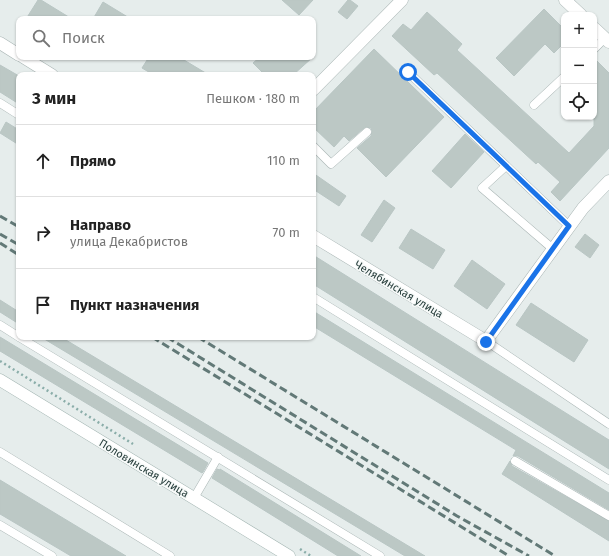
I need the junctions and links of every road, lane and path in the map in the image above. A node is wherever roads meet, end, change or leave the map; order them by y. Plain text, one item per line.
1 (402, 0) edge
2 (565, 0) edge
3 (578, 12) edge
4 (597, 31) edge
5 (607, 40) edge
6 (0, 43) edge
7 (595, 48) edge
8 (16, 53) edge
9 (28, 60) edge
10 (47, 72) edge
11 (408, 72) dead end
12 (561, 80) edge
13 (316, 87) edge
14 (0, 103) edge
15 (534, 105) dead end
16 (16, 113) edge
17 (367, 132) dead end
18 (316, 149) edge
19 (506, 166) junction
20 (609, 182) edge
21 (569, 226) junction
22 (316, 238) edge
23 (553, 249) junction
24 (316, 299) edge
25 (0, 325) edge
26 (16, 335) edge
27 (24, 340) edge
28 (486, 342) junction
29 (0, 380) edge
30 (609, 424) edge
31 (0, 452) edge
32 (218, 457) junction
33 (515, 460) dead end
34 (609, 480) edge
35 (194, 498) junction
36 (609, 516) edge
37 (0, 525) edge
38 (52, 556) edge
39 (170, 556) edge
40 (289, 556) edge
41 (380, 556) edge

1 - 13 street
2 - 3 street
4 - 5 street
5 - 7 lane
6 - 8 street
9 - 10 street
11 - 19 lane
12 - 15 lane
14 - 16 lane
17 - 18 lane
19 - 21 lane
19 - 23 lane
20 - 21 street
21 - 23 street
22 - 28 street, Челябинская улица
23 - 28 street
24 - 34 lane
25 - 26 lane
27 - 32 lane
28 - 30 lane
29 - 35 street, Половинская улица
31 - 39 lane
32 - 35 lane
32 - 41 lane
33 - 36 lane
35 - 40 street, Половинская улица
37 - 38 lane

